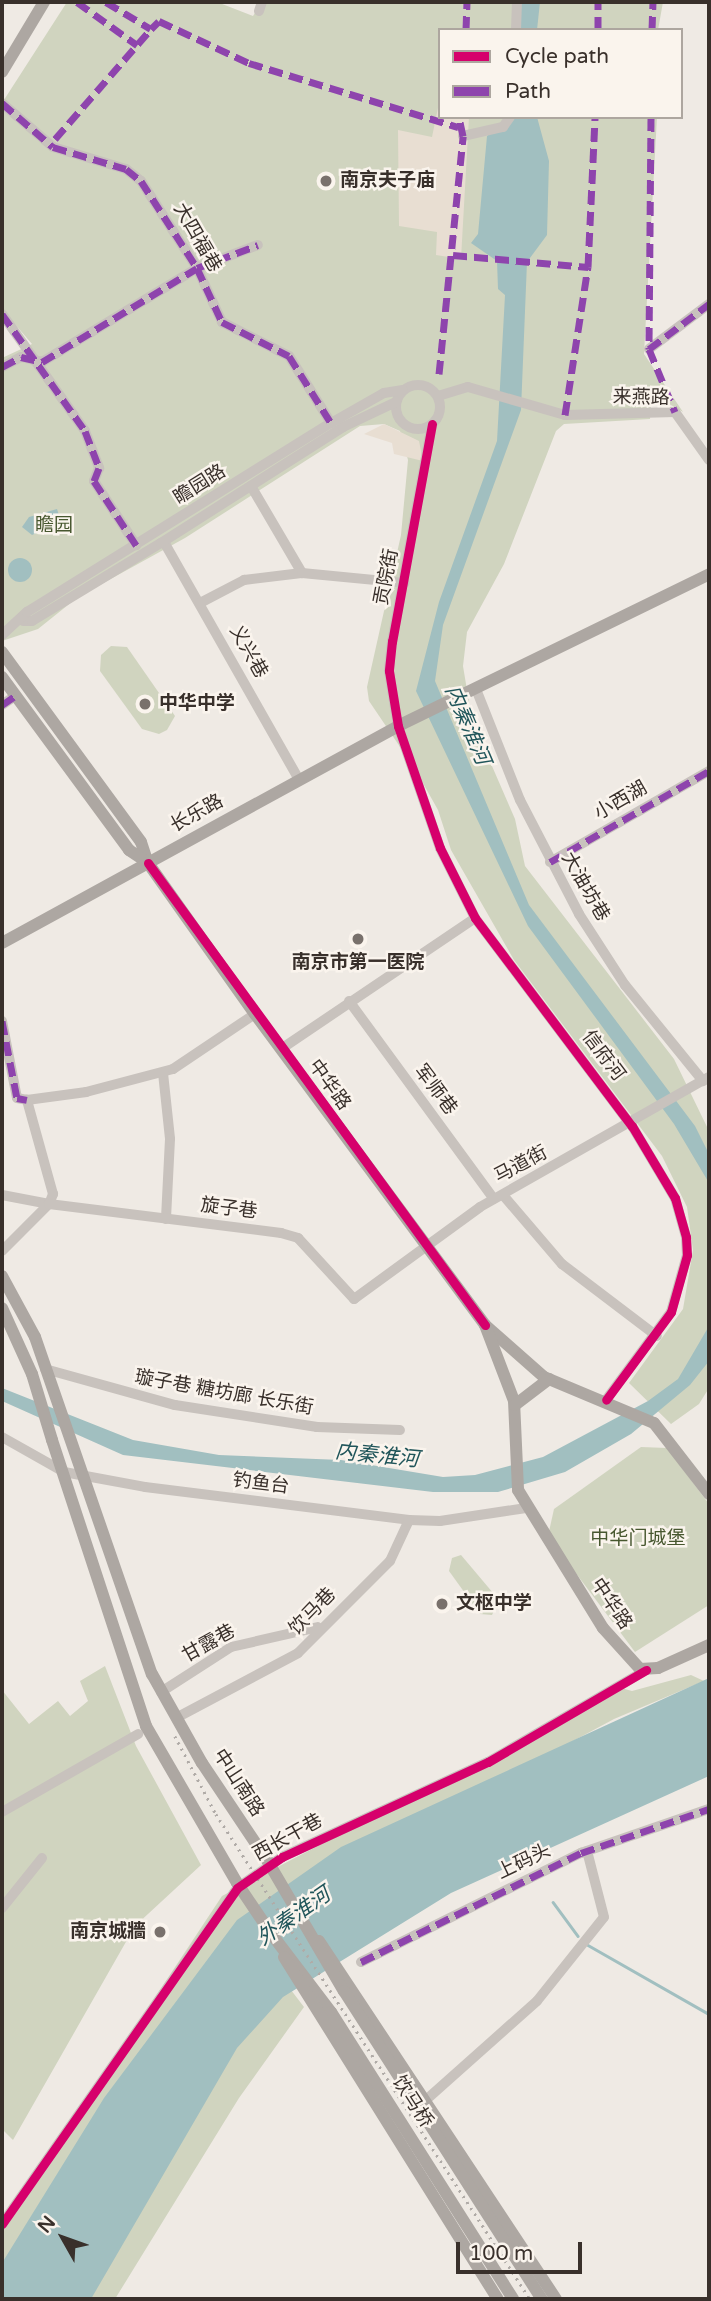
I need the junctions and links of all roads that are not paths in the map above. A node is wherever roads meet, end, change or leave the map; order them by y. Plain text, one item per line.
1 (44, 2) edge
2 (517, 2) edge
3 (516, 28) edge
4 (2, 72) edge
5 (2, 103) edge
6 (509, 119) edge
7 (463, 136) dead end
8 (258, 245) dead end
9 (197, 268) junction
10 (709, 304) edge
11 (2, 314) edge
12 (649, 349) dead end
13 (38, 362) junction
14 (2, 367) edge
15 (403, 390) junction
16 (438, 396) junction
17 (396, 402) junction
18 (331, 423) junction
19 (432, 424) junction
20 (709, 460) edge
21 (251, 486) junction
22 (164, 536) junction
23 (136, 545) junction
24 (302, 573) junction
25 (709, 574) edge
26 (405, 583) junction
27 (201, 603) junction
28 (23, 621) junction
29 (2, 635) edge
30 (2, 652) edge
31 (2, 677) edge
32 (473, 690) junction
33 (15, 696) junction
34 (2, 705) edge
35 (401, 730) junction
36 (709, 771) edge
37 (299, 780) junction
38 (550, 862) junction
39 (148, 863) junction
40 (475, 918) junction
41 (2, 943) edge
42 (349, 1001) junction
43 (255, 1014) junction
44 (2, 1021) edge
45 (281, 1049) junction
46 (163, 1073) junction
47 (706, 1079) edge
48 (27, 1100) junction
49 (635, 1124) junction
50 (2, 1195) edge
51 (499, 1197) junction
52 (49, 1205) junction
53 (166, 1219) junction
54 (426, 1245) junction
55 (2, 1251) edge
56 (2, 1276) edge
57 (2, 1308) edge
58 (485, 1325) junction
59 (657, 1336) junction
60 (46, 1369) junction
61 (550, 1379) junction
62 (608, 1401) junction
63 (515, 1405) junction
64 (400, 1430) dead end
65 (2, 1437) edge
66 (64, 1472) junction
67 (84, 1475) junction
68 (709, 1494) edge
69 (526, 1508) junction
70 (409, 1520) junction
71 (318, 1627) junction
72 (709, 1645) edge
73 (646, 1670) junction
74 (161, 1692) junction
75 (176, 1718) junction
76 (138, 1734) dead end
77 (709, 1809) edge
78 (2, 1812) edge
79 (587, 1851) junction
80 (42, 1858) dead end
81 (2, 1908) edge
82 (270, 1932) junction
83 (319, 1941) junction
84 (361, 1962) dead end
85 (427, 2099) junction
86 (2, 2224) edge
87 (498, 2299) edge
88 (513, 2299) edge
89 (542, 2299) edge
90 (556, 2299) edge

1 - 4 main road
2 - 3 street
5 - 9 street, 大四福巷
6 - 7 street
8 - 9 street
9 - 13 street
9 - 18 street, 大四福巷
10 - 12 street
11 - 13 street
13 - 14 street
13 - 23 street
15 - 16 street
15 - 17 street
15 - 18 street, 瞻园路
16 - 19 street
16 - 20 street, 来燕路
17 - 19 street
17 - 21 street, 瞻园路
18 - 22 street, 瞻园路
19 - 26 street, 贡院街
21 - 22 street, 瞻园路
21 - 24 street
22 - 23 street, 瞻园路
22 - 27 street, 义兴巷
22 - 28 street, 瞻园路
23 - 28 street, 瞻园路
24 - 26 street
24 - 27 street
25 - 32 main road
26 - 35 street, 贡院街
27 - 37 street, 义兴巷
28 - 29 street, 瞻园路
30 - 39 main road, 中华路
31 - 33 main road, 中华路
32 - 35 main road, 长乐路
32 - 38 street, 大油坊巷
33 - 34 street
33 - 39 main road, 中华路
35 - 37 main road, 长乐路
35 - 40 street, 信府河
36 - 38 street, 小西湖
37 - 39 main road, 长乐路
38 - 47 street, 大油坊巷
39 - 41 main road, 长乐路
39 - 43 main road, 中华路
40 - 42 street
40 - 49 street, 信府河
42 - 45 street
42 - 51 street, 军师巷
43 - 45 main road, 中华路
43 - 46 street
44 - 48 street
45 - 54 main road, 中华路
46 - 48 street
46 - 53 street
47 - 49 street, 马道街
48 - 52 street
49 - 51 street, 马道街
49 - 59 street, 信府河
50 - 52 street, 旋子巷
51 - 54 street, 马道街
51 - 59 street, 军师巷
52 - 53 street, 旋子巷
52 - 55 street
53 - 54 street, 旋子巷
54 - 58 main road, 中华路
56 - 60 main road
57 - 66 main road, bridge
58 - 61 main road, 中华路
58 - 63 main road, 中华路
59 - 62 street, 信府河
60 - 64 street, 璇子巷 糖坊廊 长乐街
60 - 67 main road, 中山南路
61 - 62 main road, 中华路
61 - 63 main road
62 - 68 main road, 中华路
63 - 69 main road, 中华路
65 - 66 street, 钓鱼台
66 - 67 street, 钓鱼台
66 - 82 main road, bridge
67 - 70 street, 钓鱼台
67 - 74 main road, 中山南路
69 - 70 street, 钓鱼台
69 - 73 main road, 中华路
70 - 71 street, 饮马巷
71 - 74 street, 甘露巷
71 - 75 street, 饮马巷
72 - 73 main road
73 - 86 street, 西长干巷
74 - 75 main road, 中山南路
75 - 83 main road, 中山南路, bridge
76 - 78 street
77 - 79 street, 上码头
79 - 84 street, 上码头
79 - 85 street
80 - 81 street
82 - 87 main road
82 - 88 main road, 饮马桥
83 - 85 main road
83 - 89 main road, 中山南路, bridge
85 - 90 main road

